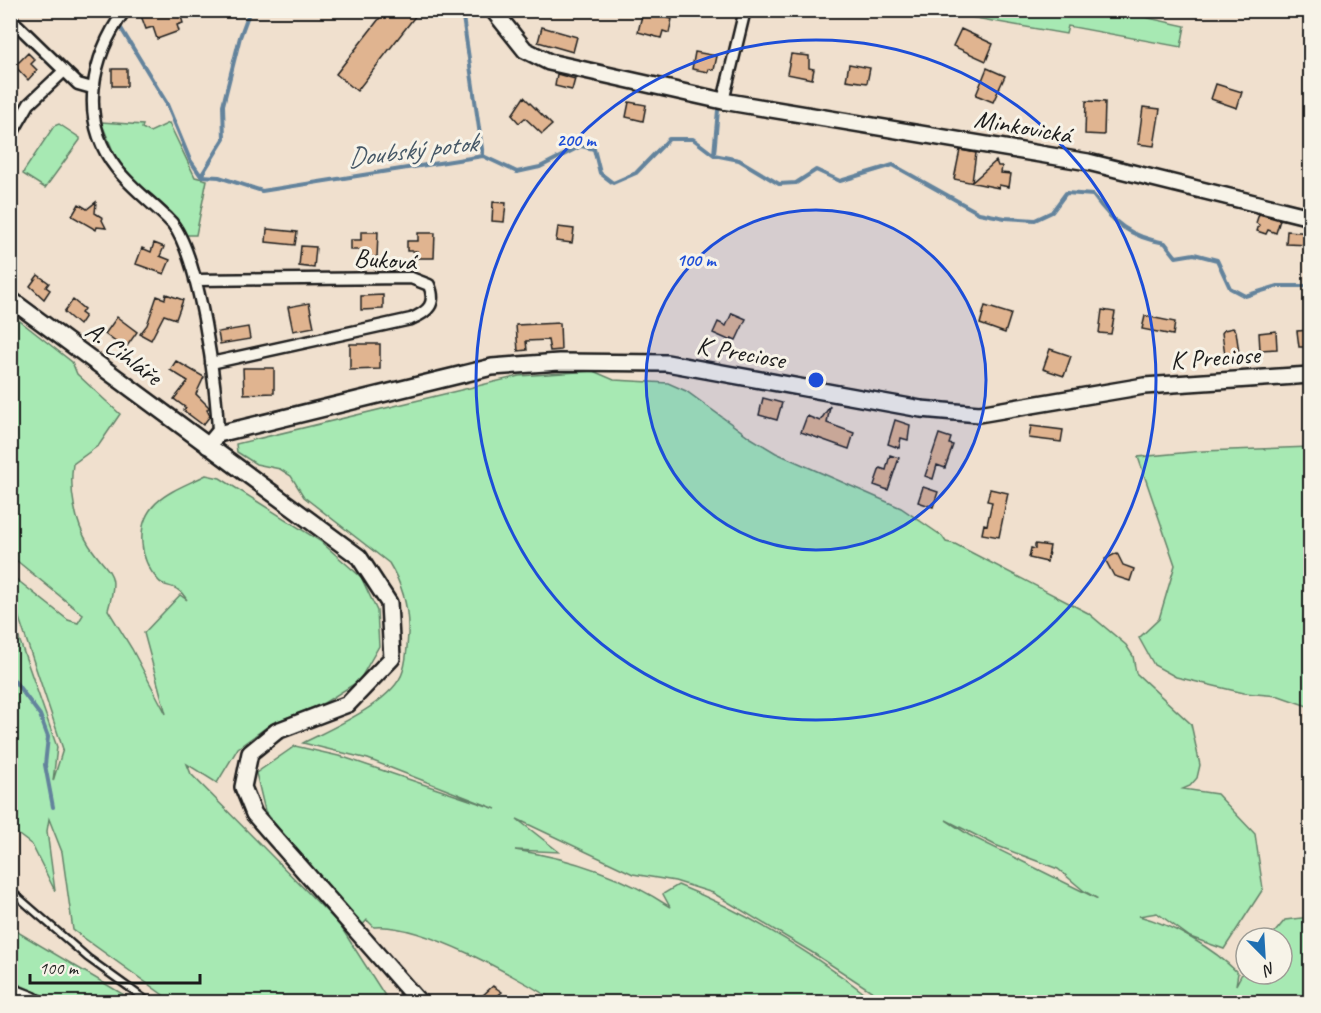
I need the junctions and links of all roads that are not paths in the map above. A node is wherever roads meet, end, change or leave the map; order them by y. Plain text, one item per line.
1 (125, 10) edge
2 (493, 10) edge
3 (745, 10) edge
4 (10, 18) edge
5 (64, 71) junction
6 (92, 88) junction
7 (723, 101) junction
8 (10, 137) edge
9 (1311, 217) edge
10 (195, 280) junction
11 (10, 299) edge
12 (211, 363) junction
13 (1311, 375) edge
14 (213, 440) junction
15 (10, 890) edge
16 (10, 994) edge
17 (31, 1002) edge
18 (148, 1002) edge
19 (419, 1002) edge

1 - 6 street
2 - 7 street, Minkovická
3 - 7 street
4 - 5 street
5 - 6 street
5 - 8 street
6 - 10 street
7 - 9 street, Minkovická
10 - 12 street
10 - 12 street, Buková
11 - 14 street, A. Cihláře
12 - 14 street
13 - 14 street, K Preciose
14 - 19 street, A. Cihláře
15 - 18 lane
16 - 17 highway

